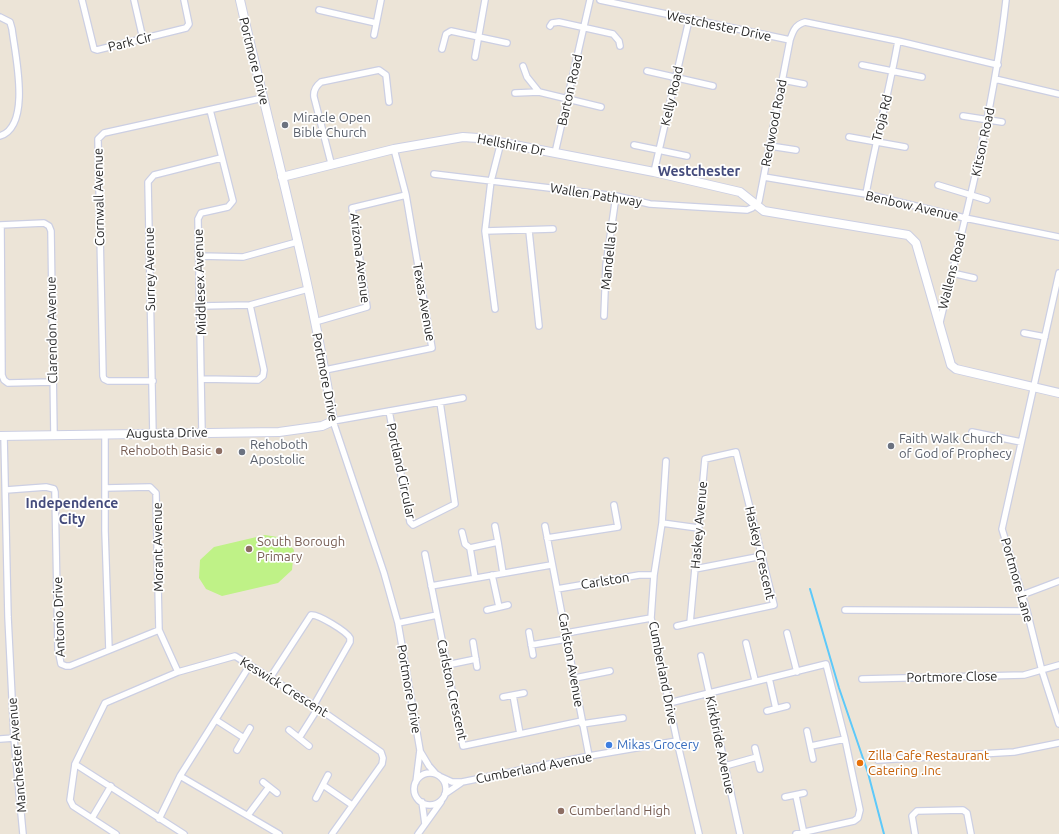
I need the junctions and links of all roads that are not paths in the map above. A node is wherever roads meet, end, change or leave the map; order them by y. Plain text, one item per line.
1 (82, 0) edge
2 (134, 0) edge
3 (184, 0) edge
4 (240, 0) edge
5 (381, 0) edge
6 (485, 0) edge
7 (590, 0) edge
8 (600, 0) edge
9 (1006, 0) edge
10 (320, 10) dead end
11 (0, 17) edge
12 (689, 20) junction
13 (376, 22) junction
14 (550, 26) dead end
15 (584, 27) junction
16 (374, 35) dead end
17 (478, 37) junction
18 (143, 39) junction
19 (790, 40) junction
20 (898, 42) junction
21 (507, 43) dead end
22 (620, 46) dead end
23 (442, 49) dead end
24 (475, 57) dead end
25 (862, 65) dead end
26 (523, 66) dead end
27 (998, 66) junction
28 (647, 72) dead end
29 (893, 72) junction
30 (676, 77) junction
31 (922, 77) dead end
32 (995, 79) junction
33 (783, 80) junction
34 (804, 84) dead end
35 (713, 86) dead end
36 (539, 92) junction
37 (515, 93) dead end
38 (1059, 94) edge
39 (263, 98) junction
40 (568, 100) junction
41 (389, 102) dead end
42 (601, 107) dead end
43 (210, 110) junction
44 (963, 116) dead end
45 (988, 119) junction
46 (1002, 122) dead end
47 (0, 136) edge
48 (849, 137) dead end
49 (501, 142) junction
50 (876, 142) junction
51 (634, 145) dead end
52 (770, 146) junction
53 (905, 147) dead end
54 (394, 149) junction
55 (796, 150) dead end
56 (659, 151) junction
57 (555, 153) junction
58 (687, 156) dead end
59 (221, 158) junction
60 (331, 163) junction
61 (654, 172) junction
62 (434, 174) dead end
63 (282, 177) junction
64 (764, 177) junction
65 (491, 181) junction
66 (938, 185) dead end
67 (866, 194) junction
68 (406, 195) junction
69 (972, 195) junction
70 (616, 196) junction
71 (987, 200) dead end
72 (756, 205) junction
73 (965, 218) junction
74 (0, 225) edge
75 (553, 229) dead end
76 (485, 231) junction
77 (529, 231) junction
78 (1059, 237) edge
79 (297, 242) junction
80 (200, 256) junction
81 (952, 273) junction
82 (1059, 273) edge
83 (974, 278) dead end
84 (308, 290) junction
85 (250, 305) junction
86 (201, 306) junction
87 (495, 309) dead end
88 (604, 316) dead end
89 (315, 322) junction
90 (939, 324) junction
91 (539, 326) dead end
92 (1024, 333) dead end
93 (1045, 337) junction
94 (325, 370) junction
95 (202, 379) junction
96 (153, 381) junction
97 (52, 382) junction
98 (1032, 388) junction
99 (1059, 393) edge
100 (463, 398) dead end
101 (440, 402) junction
102 (389, 411) junction
103 (333, 421) junction
104 (972, 432) dead end
105 (202, 433) junction
106 (105, 434) junction
107 (54, 435) junction
108 (153, 435) junction
109 (2, 436) edge
110 (1021, 442) junction
111 (736, 452) joint
112 (666, 461) dead end
113 (105, 488) junction
114 (6, 490) junction
115 (614, 505) dead end
116 (662, 523) junction
117 (495, 526) dead end
118 (545, 526) dead end
119 (698, 528) junction
120 (462, 532) dead end
121 (547, 538) junction
122 (498, 542) junction
123 (470, 548) junction
124 (425, 554) dead end
125 (762, 556) junction
126 (551, 564) junction
127 (695, 569) junction
128 (503, 573) junction
129 (492, 575) junction
130 (654, 575) junction
131 (475, 578) junction
132 (1059, 581) edge
133 (430, 586) junction
134 (557, 589) junction
135 (1022, 595) junction
136 (508, 605) dead end
137 (499, 607) junction
138 (487, 610) dead end
139 (845, 610) dead end
140 (1027, 611) junction
141 (437, 615) junction
142 (652, 618) junction
143 (398, 623) junction
144 (690, 623) junction
145 (677, 626) dead end
146 (159, 630) junction
147 (529, 632) dead end
148 (787, 633) dead end
149 (567, 636) junction
150 (473, 642) dead end
151 (746, 642) dead end
152 (531, 645) junction
153 (109, 650) junction
154 (533, 655) dead end
155 (701, 656) dead end
156 (476, 659) junction
157 (250, 665) junction
158 (447, 665) junction
159 (1059, 665) edge
160 (477, 667) dead end
161 (610, 671) dead end
162 (1042, 671) junction
163 (178, 672) junction
164 (796, 672) junction
165 (270, 678) junction
166 (575, 678) junction
167 (769, 678) junction
168 (862, 679) dead end
169 (755, 680) junction
170 (524, 693) dead end
171 (709, 693) junction
172 (513, 695) junction
173 (503, 697) dead end
174 (669, 703) junction
175 (316, 706) junction
176 (787, 706) dead end
177 (776, 709) junction
178 (767, 711) dead end
179 (624, 718) dead end
180 (216, 720) junction
181 (582, 723) junction
182 (1059, 724) edge
183 (250, 728) dead end
184 (289, 730) dead end
185 (807, 731) dead end
186 (520, 734) junction
187 (14, 738) junction
188 (244, 738) junction
189 (299, 738) junction
190 (0, 739) edge
191 (846, 739) junction
192 (677, 741) junction
193 (1059, 743) edge
194 (309, 746) dead end
195 (811, 746) junction
196 (755, 748) dead end
197 (238, 750) dead end
198 (420, 750) junction
199 (589, 756) junction
200 (757, 758) junction
201 (813, 759) dead end
202 (878, 760) dead end
203 (75, 764) junction
204 (725, 766) junction
205 (760, 769) dead end
206 (328, 774) dead end
207 (180, 776) junction
208 (438, 776) junction
209 (263, 782) dead end
210 (416, 782) junction
211 (462, 782) junction
212 (322, 785) junction
213 (111, 786) junction
214 (269, 787) junction
215 (277, 793) dead end
216 (804, 793) dead end
217 (444, 796) junction
218 (796, 796) junction
219 (316, 798) dead end
220 (785, 798) dead end
221 (422, 802) junction
222 (352, 805) junction
223 (248, 815) junction
224 (92, 818) junction
225 (159, 819) junction
226 (425, 824) junction
227 (804, 833) edge
228 (23, 834) edge
229 (114, 834) edge
230 (184, 834) edge
231 (279, 834) edge
232 (332, 834) edge
233 (418, 834) edge
234 (699, 834) edge
235 (740, 834) edge
236 (796, 834) edge
237 (915, 834) edge
238 (971, 834) edge

1 - 18 street, Park Cir
2 - 18 street
3 - 18 street, Park Cir
4 - 39 street, Portmore Drive
5 - 13 street
6 - 17 street
7 - 15 street, Barton Road
8 - 12 street, Westchester Drive
9 - 27 street, Kitson Road
10 - 13 street
11 - 47 street
12 - 19 street, Westchester Drive
12 - 30 street, Kelly Road
13 - 16 street
14 - 15 street
15 - 22 street
15 - 40 street, Barton Road
17 - 21 street
17 - 23 street
17 - 24 street
19 - 20 street
19 - 33 street, Redwood Road
20 - 27 street
20 - 29 street, Troja Rd
25 - 29 street
26 - 36 street
27 - 32 street, Kitson Road
28 - 30 street
29 - 31 street
29 - 50 street, Troja Rd
30 - 35 street
30 - 56 street, Kelly Road
32 - 38 street
32 - 45 street, Kitson Road
33 - 34 street
33 - 52 street, Redwood Road
36 - 37 street
36 - 40 street
39 - 43 street, Cornwall Avenue
39 - 63 street, Portmore Drive
40 - 42 street
40 - 57 street, Barton Road
41 - 60 street
43 - 59 street, Middlesex Avenue
43 - 96 street, Cornwall Avenue
44 - 45 street
45 - 46 street
45 - 69 street, Kitson Road
48 - 50 street
49 - 54 street, Hellshire Dr
49 - 57 street, Hellshire Dr
49 - 65 street
50 - 53 street
50 - 67 street, Troja Rd
51 - 56 street
52 - 55 street
52 - 64 street, Redwood Road
54 - 60 street, Hellshire Dr
54 - 68 street, Texas Avenue
56 - 58 street
56 - 61 street, Kelly Road
57 - 61 street, Hellshire Dr
59 - 80 street, Middlesex Avenue
59 - 96 street, Surrey Avenue
60 - 63 street, Hellshire Dr
61 - 72 street, Hellshire Dr
62 - 65 street, Wallen Pathway
63 - 79 street, Portmore Drive
64 - 67 street, Benbow Avenue
64 - 72 street, Redwood Road
65 - 70 street, Wallen Pathway
65 - 76 street
66 - 69 street
67 - 73 street, Benbow Avenue
68 - 89 street, Arizona Avenue
68 - 94 street, Texas Avenue
69 - 71 street
69 - 73 street, Kitson Road
70 - 72 street, Wallen Pathway
70 - 88 street, Mandella Cl
72 - 90 street
73 - 78 street, Benbow Avenue
73 - 81 street, Wallens Road
74 - 97 street
74 - 97 street, Clarendon Avenue
75 - 77 street
76 - 77 street
76 - 87 street
77 - 91 street
79 - 80 street
79 - 84 street, Portmore Drive
80 - 86 street, Middlesex Avenue
81 - 83 street
81 - 90 street, Wallens Road
82 - 93 street, Portmore Lane
84 - 85 street
84 - 89 street, Portmore Drive
85 - 86 street
85 - 95 street
86 - 95 street, Middlesex Avenue
89 - 94 street, Portmore Drive
90 - 98 street
92 - 93 street
93 - 98 street, Portmore Lane
94 - 103 street, Portmore Drive
95 - 105 street, Middlesex Avenue
96 - 108 street, Surrey Avenue
97 - 107 street, Clarendon Avenue
98 - 99 street
98 - 110 street, Portmore Lane
100 - 101 street
101 - 102 street
101 - 102 street, Portland Circular
102 - 103 street
103 - 105 street, Augusta Drive
103 - 143 street, Portmore Drive
104 - 110 street
105 - 108 street, Augusta Drive
106 - 107 street, Augusta Drive
106 - 108 street, Augusta Drive
106 - 113 street
107 - 109 street, Augusta Drive
109 - 114 street, Manchester Avenue
110 - 135 street, Portmore Lane
111 - 119 street, Haskey Avenue
111 - 125 street, Haskey Crescent
112 - 116 street, Cumberland Drive
113 - 146 street, Morant Avenue
113 - 153 street
114 - 153 street, Antonio Drive
114 - 187 street, Manchester Avenue
115 - 121 street
116 - 119 street
116 - 130 street, Cumberland Drive
117 - 122 street
118 - 121 street, Carlston Avenue
119 - 127 street, Haskey Avenue
120 - 123 street
121 - 126 street, Carlston Avenue
122 - 123 street
122 - 128 street
123 - 131 street
124 - 133 street, Carlston Crescent
125 - 127 street
125 - 144 street, Haskey Crescent
126 - 128 street
126 - 134 street, Carlston Avenue
127 - 144 street, Haskey Avenue
128 - 129 street
129 - 131 street
129 - 137 street
130 - 134 street, Carlston
130 - 142 street, Cumberland Drive
131 - 133 street
132 - 135 street
133 - 141 street, Carlston Crescent
134 - 149 street, Carlston Avenue
135 - 140 street, Portmore Lane
136 - 137 street
137 - 138 street
139 - 140 street
140 - 162 street, Portmore Lane
141 - 143 street
141 - 158 street, Carlston Crescent
142 - 149 street
142 - 174 street, Cumberland Drive
143 - 198 street, Portmore Drive
144 - 145 street, Haskey Crescent
146 - 153 street, Antonio Drive
146 - 163 street
147 - 152 street
148 - 164 street
149 - 152 street
149 - 166 street, Carlston Avenue
150 - 156 street
151 - 169 street
152 - 154 street
155 - 171 street, Kirkbride Avenue
156 - 158 street
156 - 160 street
157 - 163 street, Keswick Crescent
157 - 165 street, Keswick Crescent
157 - 180 street
158 - 186 street, Carlston Crescent
159 - 162 street, Portmore Close
161 - 166 street
162 - 168 street, Portmore Close
162 - 182 street, Portmore Lane
163 - 203 street, Keswick Crescent
164 - 167 street
164 - 191 street
165 - 175 street, Keswick Crescent
165 - 175 street
166 - 181 street, Carlston Avenue
167 - 169 street
167 - 177 street
169 - 171 street
170 - 172 street
171 - 174 street
171 - 204 street, Kirkbride Avenue
172 - 173 street
172 - 186 street
174 - 192 street, Cumberland Drive
175 - 189 street
175 - 222 street, Keswick Crescent
176 - 177 street
177 - 178 street
179 - 181 street, Carlston Crescent
180 - 188 street
180 - 207 street
181 - 186 street, Carlston Crescent
181 - 199 street, Carlston Avenue
183 - 188 street
184 - 189 street
185 - 195 street
187 - 190 street
187 - 228 street, Manchester Avenue
188 - 197 street
189 - 194 street
191 - 195 street
191 - 227 street
192 - 199 street, Cumberland Avenue
192 - 234 street, Cumberland Drive
193 - 202 street
195 - 201 street
196 - 200 street
198 - 208 street, Portmore Drive
198 - 210 street, Portmore Drive
199 - 211 street, Cumberland Avenue
200 - 204 street
200 - 205 street
203 - 213 street
203 - 224 street, Keswick Crescent
204 - 235 street, Kirkbride Avenue
206 - 212 street
207 - 223 street
207 - 225 street
208 - 210 street
208 - 211 street, Cumberland Avenue
208 - 217 street
209 - 214 street
210 - 221 street
211 - 217 street, Cumberland Avenue
212 - 219 street
212 - 222 street
213 - 224 street
213 - 225 street
214 - 215 street
214 - 223 street
216 - 218 street
217 - 221 street
217 - 226 street, Cumberland Avenue
218 - 220 street
218 - 227 street
221 - 226 street
222 - 232 street, Keswick Crescent
223 - 231 street
224 - 229 street, Keswick Crescent
225 - 230 street
226 - 233 street, Cumberland Avenue
227 - 236 street
237 - 238 street

